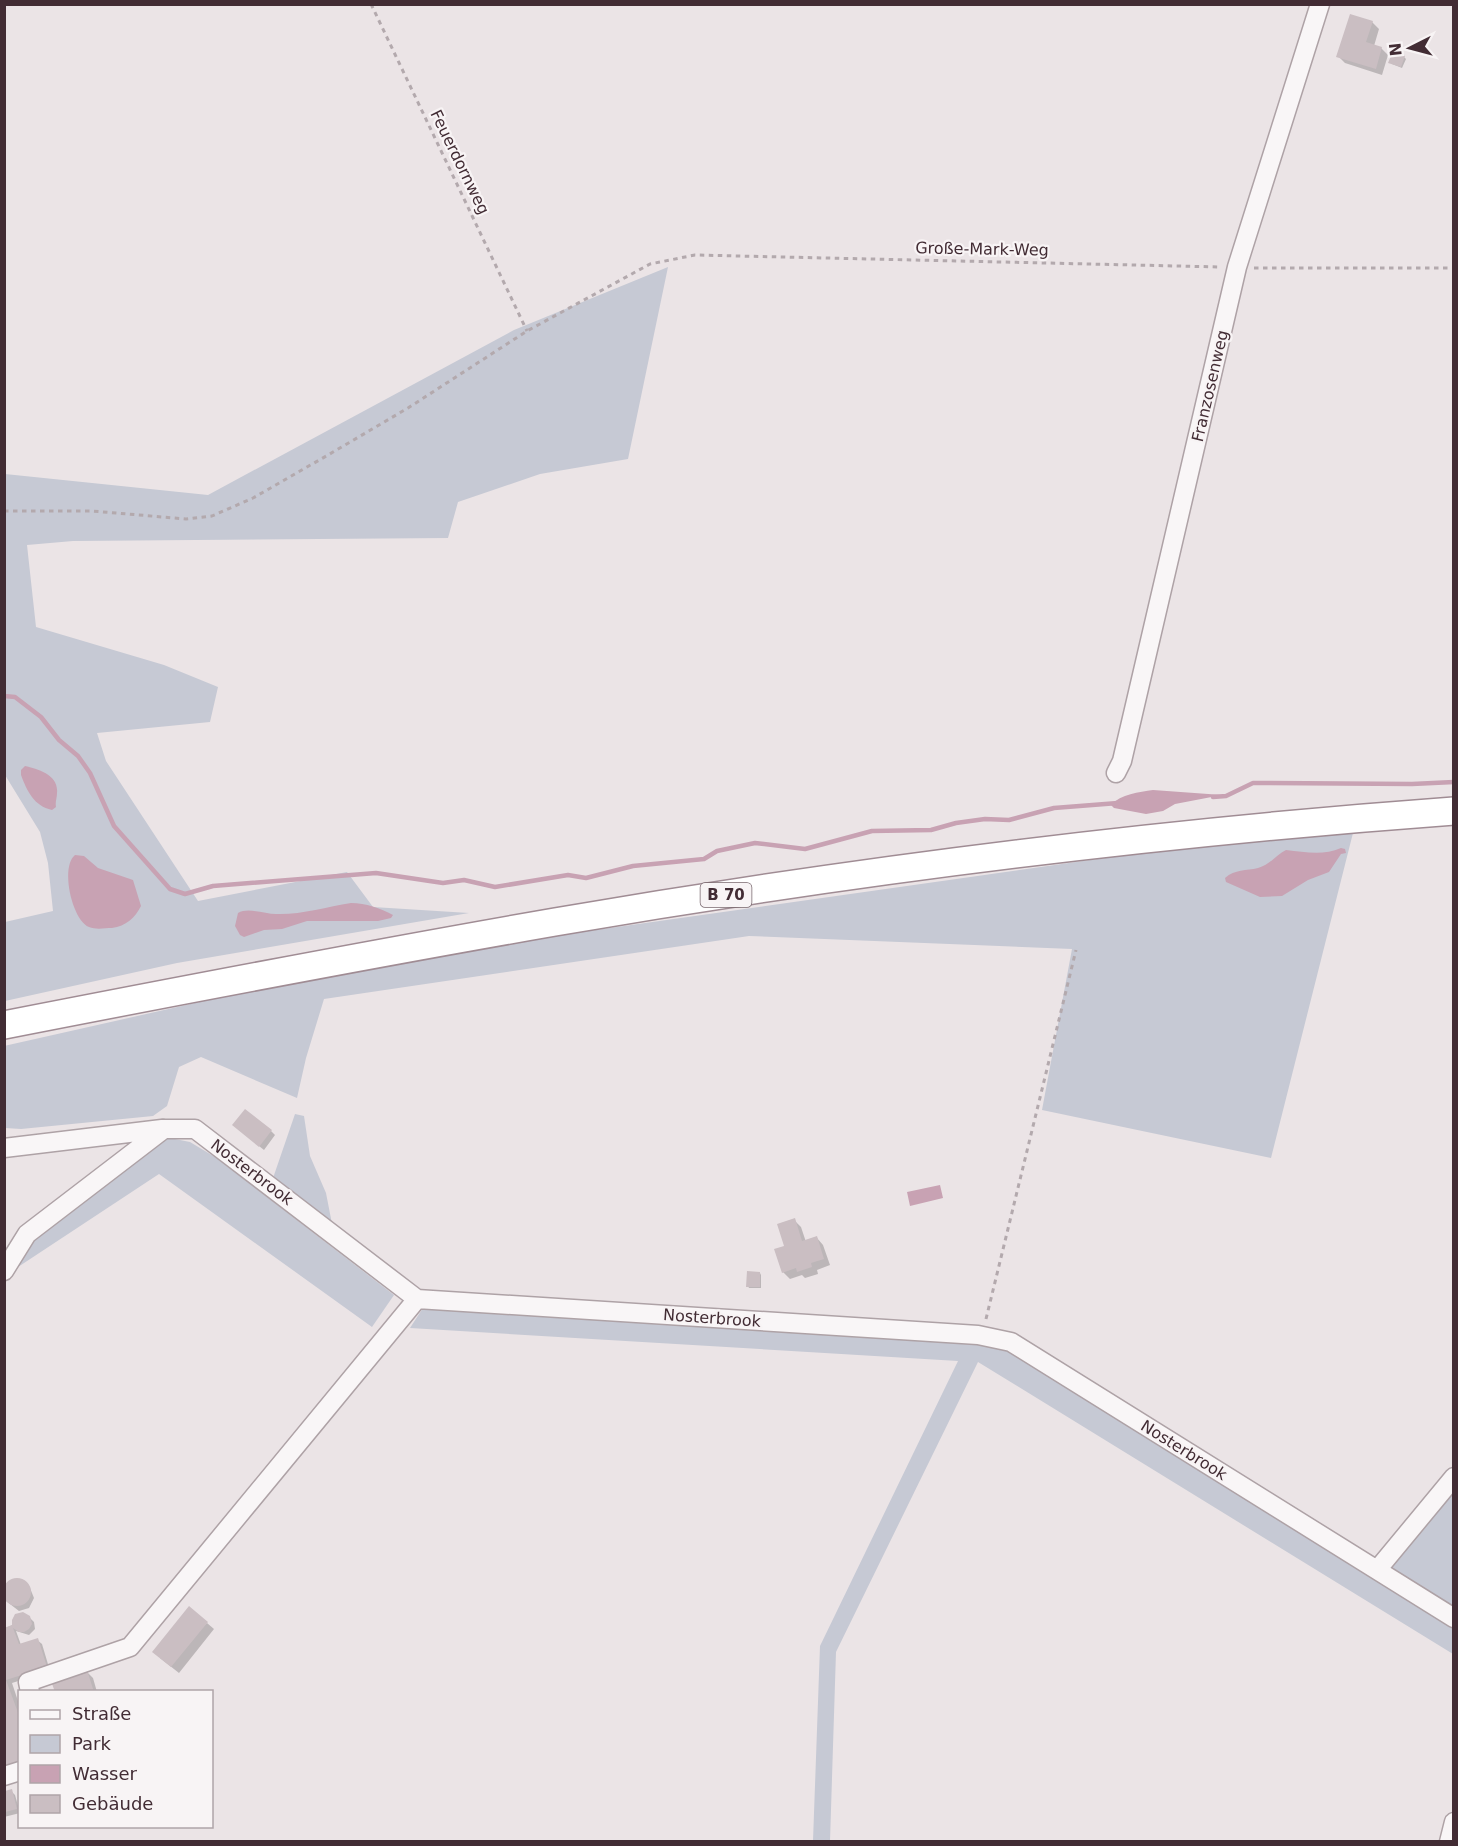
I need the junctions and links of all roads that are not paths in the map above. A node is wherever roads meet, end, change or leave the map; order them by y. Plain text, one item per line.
1 (1320, 4) edge
2 (1116, 773) dead end
3 (1454, 810) edge
4 (4, 1025) edge
5 (164, 1129) junction
6 (4, 1148) edge
7 (4, 1271) edge
8 (417, 1299) junction
9 (1454, 1477) edge
10 (1377, 1570) junction
11 (1454, 1618) edge
12 (30, 1690) edge
13 (1454, 1822) edge
14 (1449, 1842) edge

1 - 2 street, Franzosenweg
3 - 4 highway, B 70
5 - 6 street, Nosterbrook
5 - 7 street
5 - 8 street, Nosterbrook
8 - 10 street, Nosterbrook
8 - 12 street
9 - 10 street
10 - 11 street, Nosterbrook
13 - 14 street

